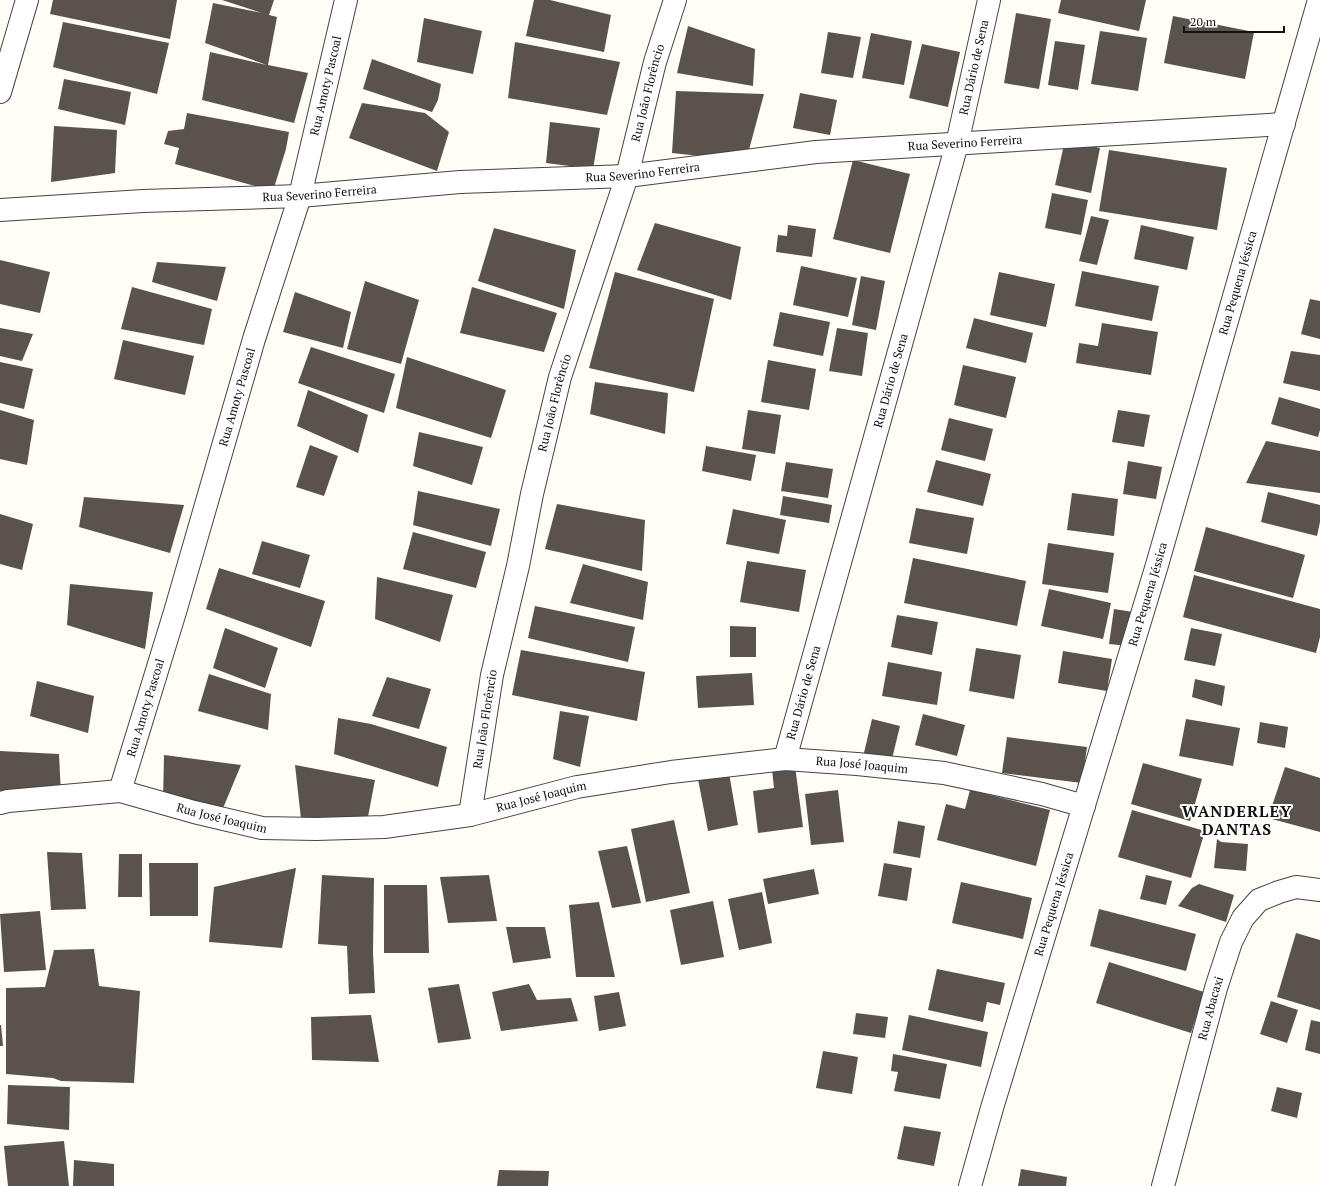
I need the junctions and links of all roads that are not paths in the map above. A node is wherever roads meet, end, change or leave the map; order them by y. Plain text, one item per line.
1 (27, 0) edge
2 (346, 0) edge
3 (674, 0) edge
4 (989, 0) edge
5 (1319, 0) edge
6 (0, 92) edge
7 (1284, 124) junction
8 (957, 144) junction
9 (627, 176) junction
10 (300, 196) junction
11 (0, 210) edge
12 (785, 759) junction
13 (120, 791) junction
14 (0, 802) edge
15 (1084, 806) junction
16 (470, 816) junction
17 (1320, 890) edge
18 (970, 1186) edge
19 (1162, 1186) edge

1 - 6 street
2 - 10 street, Rua Amoty Pascoal
3 - 9 street, Rua João Florêncio
4 - 8 street, Rua Dário de Sena
5 - 7 street, Rua Pequena Jéssica
7 - 8 street, Rua Severino Ferreira
7 - 15 street, Rua Pequena Jéssica
8 - 9 street, Rua Severino Ferreira
8 - 12 street, Rua Dário de Sena
9 - 10 street, Rua Severino Ferreira
9 - 16 street, Rua João Florêncio
10 - 11 street, Rua Severino Ferreira
10 - 13 street, Rua Amoty Pascoal
12 - 15 street, Rua José Joaquim
12 - 16 street, Rua José Joaquim
13 - 14 street, Rua José Joaquim
13 - 16 street, Rua José Joaquim
15 - 18 street, Rua Pequena Jéssica
17 - 19 street, Rua Abacaxi

